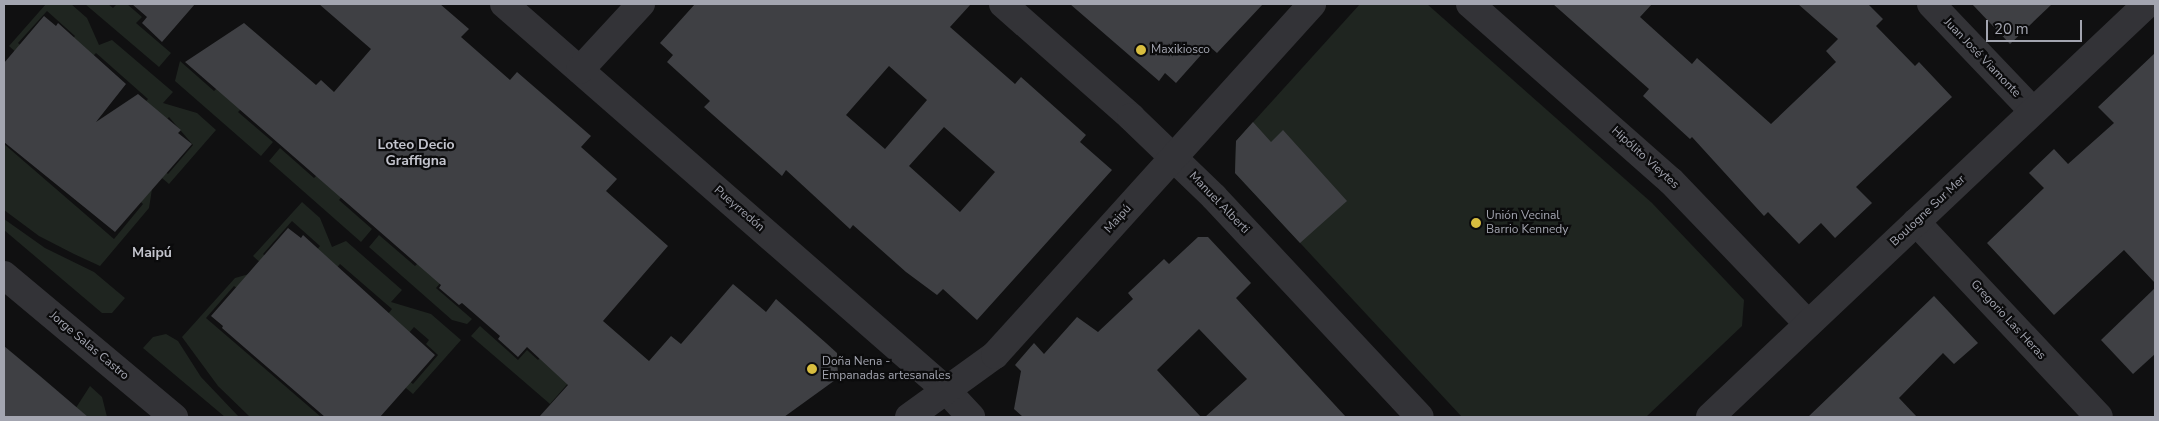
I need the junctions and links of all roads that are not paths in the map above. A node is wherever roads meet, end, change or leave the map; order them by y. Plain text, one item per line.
1 (504, 4) edge
2 (641, 4) edge
3 (1002, 4) edge
4 (1312, 4) edge
5 (1470, 4) edge
6 (1931, 4) edge
7 (2147, 4) edge
8 (580, 70) junction
9 (2033, 112) junction
10 (1173, 157) junction
11 (1916, 222) junction
12 (4, 275) edge
13 (1808, 324) junction
14 (946, 390) junction
15 (171, 416) edge
16 (909, 417) edge
17 (971, 417) edge
18 (1420, 417) edge
19 (1710, 417) edge
20 (2099, 417) edge

1 - 8 street, Pueyrredón
2 - 8 street
3 - 10 street, Manuel Alberti
4 - 10 street, Maipú
5 - 13 street, Hipólito Vieytes
6 - 9 street, Juan José Viamonte
7 - 9 street, Boulogne Sur Mer
8 - 14 street, Pueyrredón
9 - 11 street, Boulogne Sur Mer
10 - 14 street, Maipú
10 - 18 street, Manuel Alberti
11 - 13 street, Boulogne Sur Mer
11 - 20 street, Gregorio Las Heras
12 - 15 street, Jorge Salas Castro
13 - 19 street, Boulogne Sur Mer
14 - 16 street, Maipú
14 - 17 street, Pueyrredón

